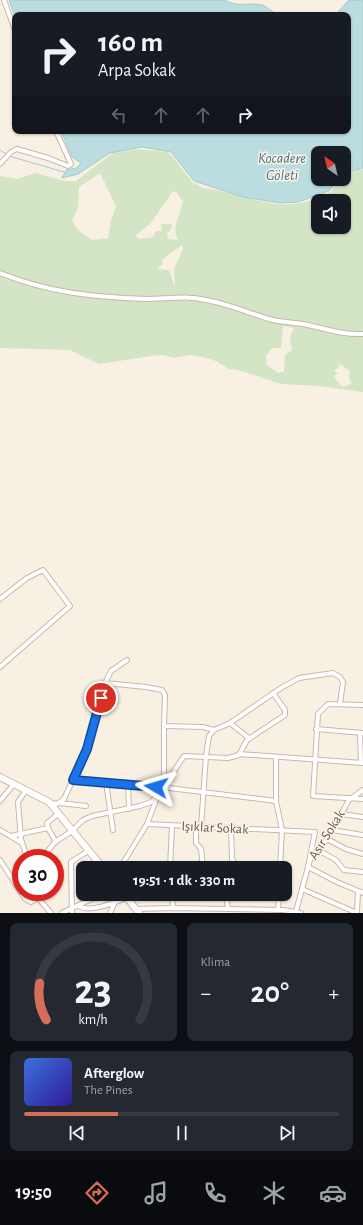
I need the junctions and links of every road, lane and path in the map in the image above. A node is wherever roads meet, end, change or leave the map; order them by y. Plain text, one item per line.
1 (4, 0) edge
2 (12, 22) edge
3 (57, 134) edge
4 (0, 164) edge
5 (0, 273) edge
6 (363, 334) edge
7 (0, 599) edge
8 (127, 660) dead end
9 (0, 667) edge
10 (105, 683) junction
11 (273, 693) junction
12 (340, 704) junction
13 (363, 705) edge
14 (230, 723) junction
15 (164, 726) junction
16 (316, 729) junction
17 (214, 730) junction
18 (362, 733) edge
19 (249, 738) junction
20 (241, 752) junction
21 (206, 756) junction
22 (276, 757) junction
23 (314, 760) junction
24 (362, 763) edge
25 (0, 777) edge
26 (73, 780) junction
27 (106, 782) junction
28 (128, 783) junction
29 (14, 784) junction
30 (156, 787) junction
31 (164, 788) junction
32 (26, 790) junction
33 (363, 790) edge
34 (203, 793) junction
35 (158, 795) junction
36 (351, 798) junction
37 (363, 799) edge
38 (0, 801) edge
39 (276, 801) junction
40 (86, 806) dead end
41 (58, 808) junction
42 (129, 809) junction
43 (111, 813) junction
44 (341, 814) junction
45 (363, 817) edge
46 (147, 824) junction
47 (172, 826) junction
48 (196, 826) junction
49 (201, 826) junction
50 (48, 828) junction
51 (231, 829) junction
52 (0, 830) edge
53 (113, 830) dead end
54 (282, 830) junction
55 (332, 830) junction
56 (72, 831) junction
57 (21, 832) junction
58 (363, 835) edge
59 (11, 836) junction
60 (327, 839) junction
61 (56, 842) junction
62 (23, 844) junction
63 (24, 849) edge
64 (50, 849) edge
65 (88, 850) junction
66 (318, 850) junction
67 (363, 854) edge
68 (0, 860) edge
69 (97, 861) edge
70 (124, 861) edge
71 (170, 861) edge
72 (202, 861) edge
73 (233, 861) edge
74 (280, 861) edge
75 (308, 867) junction
76 (363, 872) edge
77 (12, 878) edge
78 (302, 889) junction
79 (361, 892) edge
80 (41, 901) edge
81 (88, 901) edge
82 (118, 901) edge
83 (129, 901) edge
84 (172, 901) edge
85 (227, 901) edge
86 (279, 901) edge
87 (114, 904) junction
88 (78, 906) junction
89 (173, 908) junction
90 (228, 909) junction
91 (278, 910) junction
92 (71, 911) edge
93 (137, 911) edge
94 (236, 911) edge
95 (296, 911) junction
96 (52, 913) edge
97 (62, 913) edge
98 (110, 913) edge
99 (301, 913) edge
100 (357, 913) edge

1 - 2 street
3 - 4 street
5 - 6 street
7 - 9 street
8 - 10 street
10 - 15 street
10 - 26 street
11 - 12 street
11 - 14 street
11 - 19 street
12 - 13 street
12 - 16 street
14 - 17 street
14 - 19 street
15 - 17 street
15 - 31 street
16 - 18 street
16 - 23 street
17 - 21 street
18 - 24 street
19 - 20 street
20 - 21 street
20 - 22 street
21 - 31 street
21 - 34 street
22 - 23 street
22 - 39 street
23 - 24 street
23 - 36 street
25 - 29 main road
26 - 27 street
26 - 41 street
27 - 28 street
27 - 43 street
28 - 30 street
28 - 42 street
29 - 32 main road
29 - 38 street
30 - 31 street
30 - 35 street
31 - 34 street
31 - 35 street
32 - 41 main road
32 - 57 street
33 - 36 street, Asır Sokak
34 - 39 street
34 - 49 street
35 - 42 street
35 - 46 street
36 - 37 street
36 - 44 street, Asır Sokak
39 - 54 street
40 - 41 street
41 - 50 street
41 - 56 main road
42 - 43 street
43 - 53 street
43 - 56 street
44 - 45 street
44 - 55 street, Asır Sokak
46 - 47 street, Işıklar Sokak
46 - 70 street
47 - 48 street, Işıklar Sokak
47 - 71 street
48 - 49 street, Işıklar Sokak
48 - 72 street
49 - 51 street, Işıklar Sokak
50 - 57 street
50 - 61 street
51 - 54 street, Işıklar Sokak
51 - 73 street
52 - 59 street
54 - 74 street
54 - 75 street, Işıklar Sokak
55 - 58 street
55 - 60 street, Asır Sokak
56 - 61 street
56 - 65 main road
57 - 59 street
57 - 62 street
59 - 62 street
60 - 66 street, Asır Sokak
60 - 67 street
61 - 64 street
62 - 63 street
65 - 69 main road
65 - 92 street
66 - 75 street, Asır Sokak
66 - 76 street
68 - 77 street
75 - 78 street, Asır Sokak
75 - 79 street
78 - 95 street, Asır Sokak
78 - 100 street
79 - 100 street
80 - 96 street
81 - 88 street
82 - 87 street
83 - 93 main road
84 - 89 street
85 - 90 street
86 - 91 street
87 - 88 street
87 - 98 street
88 - 92 street
89 - 90 street
89 - 93 street
90 - 94 street
91 - 94 street
91 - 95 street
92 - 97 street
95 - 99 street

